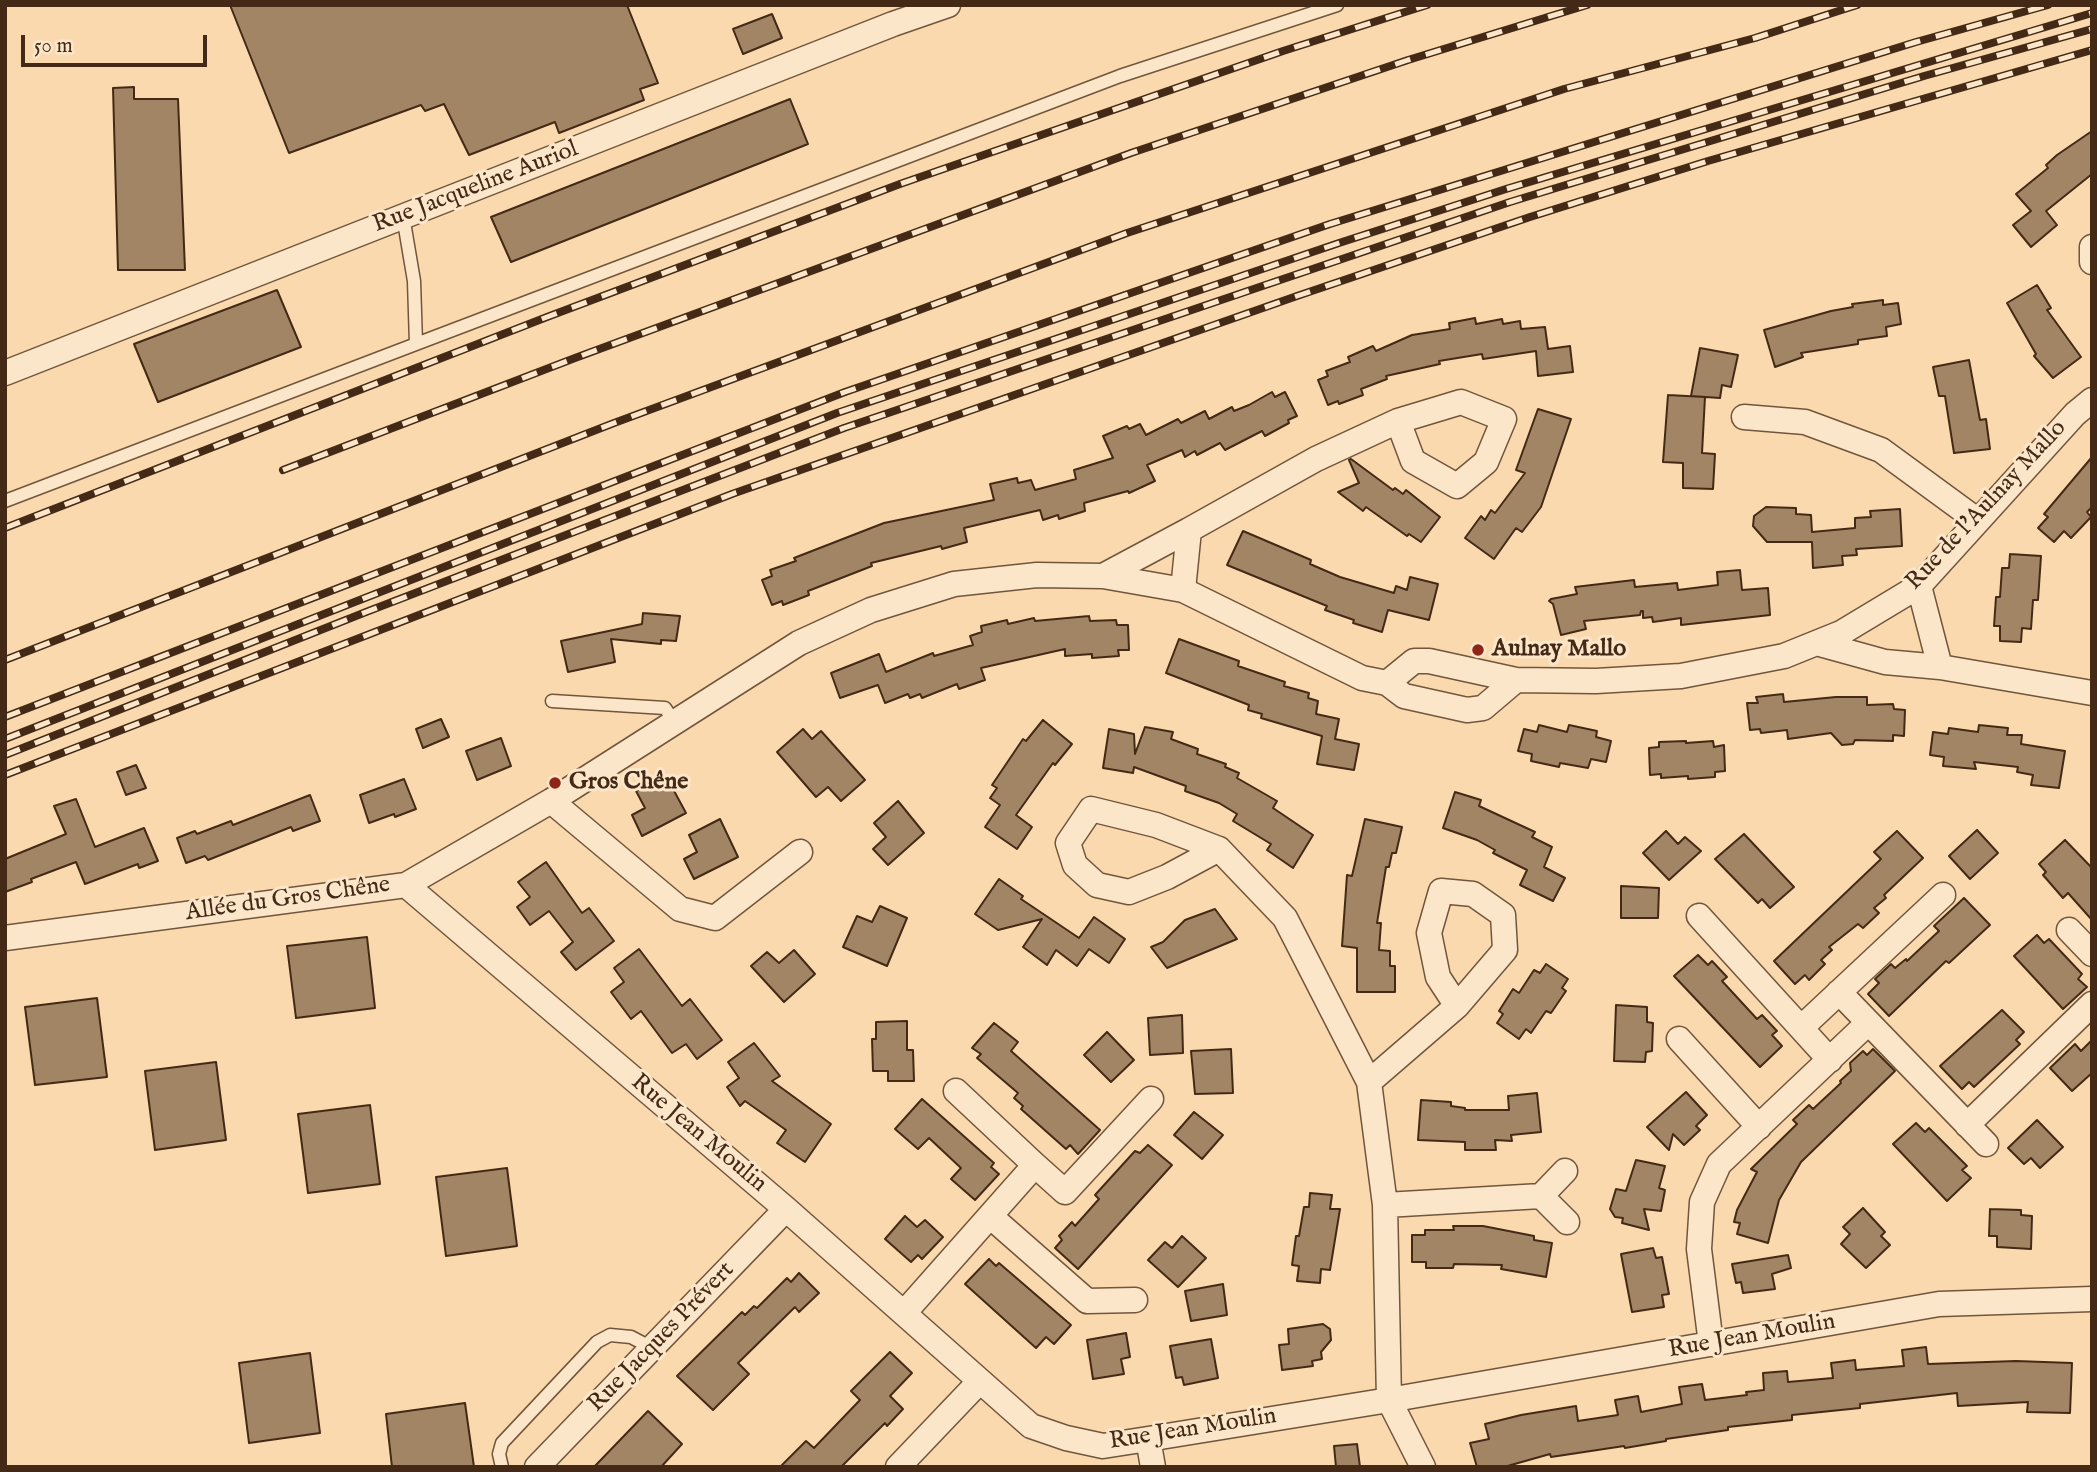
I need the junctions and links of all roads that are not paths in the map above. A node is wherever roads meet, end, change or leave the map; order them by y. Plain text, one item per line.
1 (948, 5) edge
2 (1337, 5) edge
3 (403, 216) junction
4 (2092, 247) edge
5 (2092, 262) edge
6 (416, 344) junction
7 (5, 373) edge
8 (2092, 400) edge
9 (1744, 417) dead end
10 (1398, 421) dead end
11 (5, 501) edge
12 (1978, 520) junction
13 (1189, 530) junction
14 (1103, 576) junction
15 (1919, 586) junction
16 (1183, 590) junction
17 (1815, 643) junction
18 (1940, 667) junction
19 (1516, 680) junction
20 (1387, 683) junction
21 (2092, 693) edge
22 (552, 701) dead end
23 (675, 723) junction
24 (551, 801) junction
25 (1219, 849) junction
26 (800, 852) dead end
27 (406, 885) junction
28 (1943, 895) dead end
29 (1699, 916) dead end
30 (2069, 930) dead end
31 (5, 938) edge
32 (2092, 954) edge
33 (1839, 992) junction
34 (1457, 1006) dead end
35 (2088, 1015) edge
36 (1868, 1023) junction
37 (1802, 1027) junction
38 (1679, 1039) dead end
39 (1830, 1060) junction
40 (1369, 1082) junction
41 (956, 1091) dead end
42 (1151, 1099) dead end
43 (1967, 1125) junction
44 (1759, 1127) junction
45 (1986, 1144) dead end
46 (1035, 1165) junction
47 (1565, 1171) dead end
48 (1541, 1196) junction
49 (1385, 1205) junction
50 (786, 1209) junction
51 (990, 1216) junction
52 (1567, 1222) dead end
53 (2092, 1299) edge
54 (1135, 1300) dead end
55 (904, 1313) junction
56 (1711, 1344) junction
57 (652, 1348) junction
58 (980, 1381) junction
59 (1389, 1400) junction
60 (1148, 1439) junction
61 (502, 1467) edge
62 (537, 1467) edge
63 (898, 1467) edge
64 (1153, 1467) edge
65 (1423, 1467) edge

1 - 3 street, Rue Jacqueline Auriol
2 - 6 lane
3 - 6 lane
3 - 7 street, Rue Jacqueline Auriol
4 - 5 street
6 - 11 lane
8 - 12 street, Rue de l'Aulnay Mallo
9 - 12 street
10 - 13 street
12 - 15 street, Rue de l'Aulnay Mallo
13 - 14 street
13 - 16 street
14 - 16 street
14 - 23 street
15 - 17 street, Rue de l'Aulnay Mallo
15 - 18 street
16 - 20 street
17 - 18 street
17 - 19 street, Rue de l'Aulnay Mallo
18 - 21 street
19 - 20 street, Rue de l'Aulnay Mallo
19 - 20 street
22 - 23 lane
23 - 24 street
24 - 26 street
24 - 27 street, Allée du Gros Chêne
25 - 25 street
25 - 40 street
27 - 31 street, Allée du Gros Chêne
27 - 50 street, Rue Jean Moulin
28 - 33 street
29 - 37 street
30 - 32 street
33 - 36 street
33 - 37 street
34 - 40 street
35 - 43 street
36 - 39 street
36 - 43 street
37 - 39 street
38 - 44 street
39 - 44 street
40 - 49 street
41 - 46 street
42 - 46 street
43 - 45 street
44 - 56 street
46 - 51 street
47 - 48 street
48 - 49 street
48 - 52 street
49 - 59 street
50 - 55 street, Rue Jean Moulin
50 - 57 street, Rue Jacques Prévert
51 - 54 street
51 - 55 street
53 - 56 street, Rue Jean Moulin
55 - 58 street, Rue Jean Moulin
56 - 59 street, Rue Jean Moulin
57 - 61 lane
57 - 62 street, Rue Jacques Prévert
58 - 60 street, Rue Jean Moulin
58 - 63 street
59 - 60 street, Rue Jean Moulin
59 - 65 street
60 - 64 street

